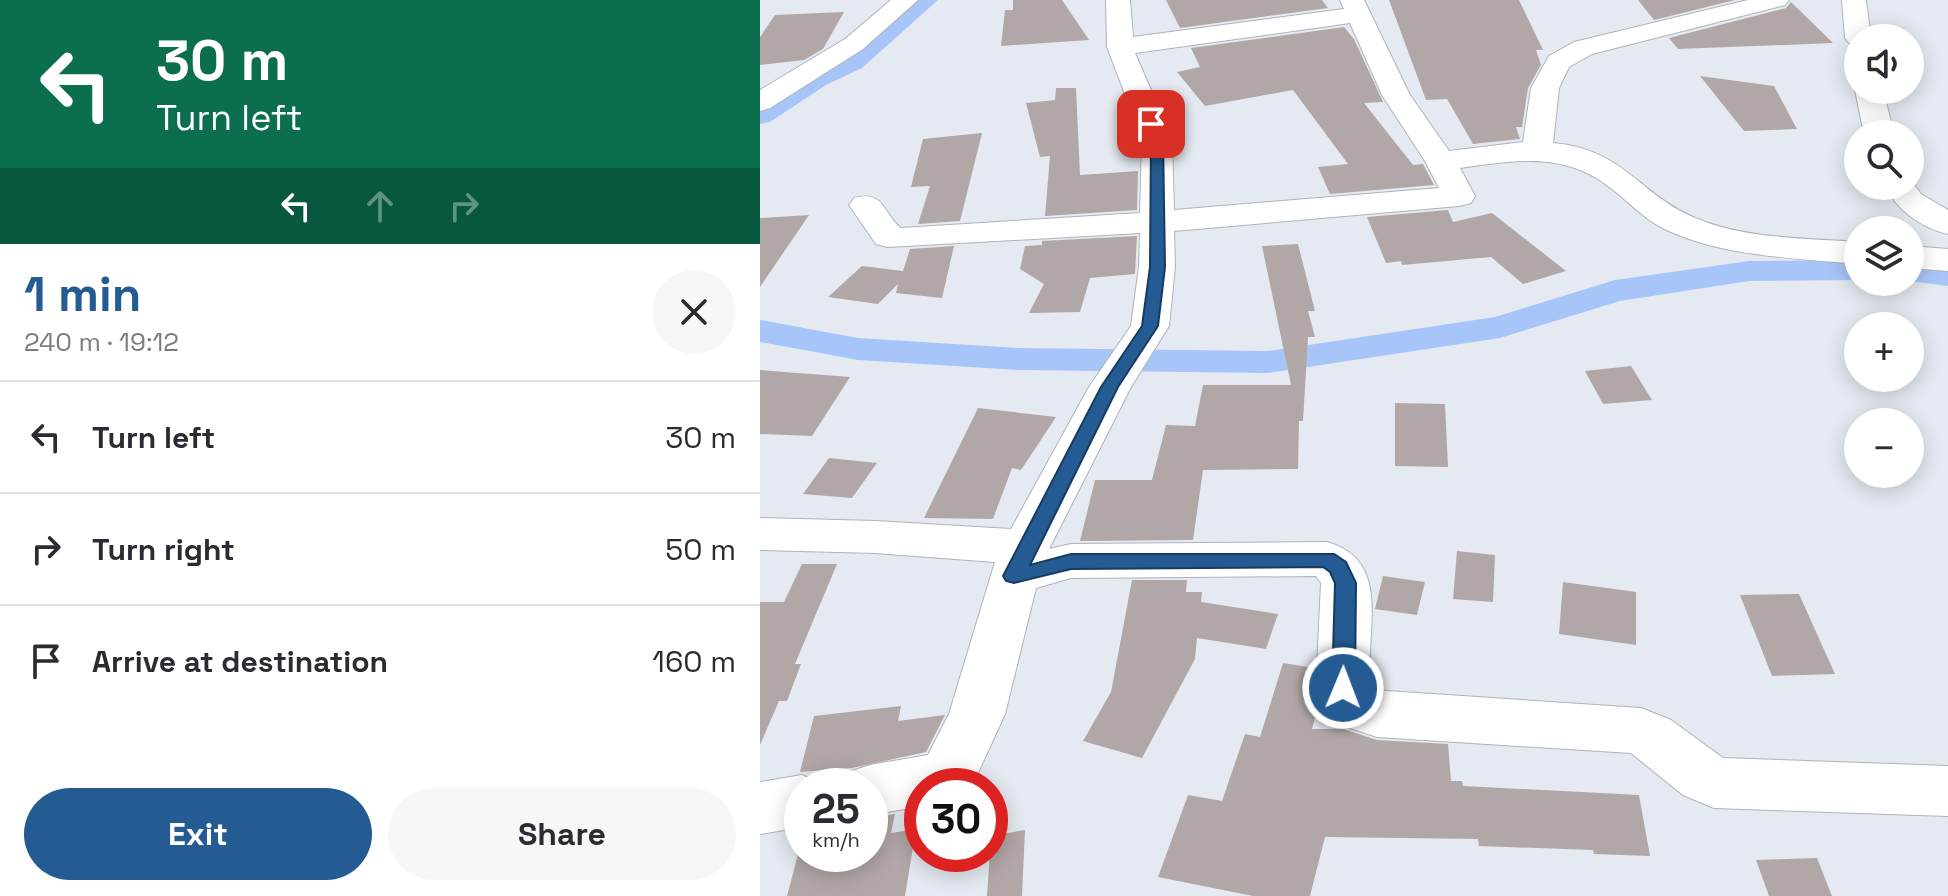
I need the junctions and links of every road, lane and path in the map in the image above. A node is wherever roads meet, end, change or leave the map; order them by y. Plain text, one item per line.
1 (906, 0) edge
2 (1118, 0) edge
3 (1777, 0) edge
4 (1854, 0) edge
5 (1355, 7) edge
6 (1857, 24) edge
7 (1120, 47) junction
8 (760, 102) edge
9 (1537, 150) junction
10 (1441, 161) junction
11 (1908, 200) edge
12 (866, 205) dead end
13 (1157, 222) junction
14 (1948, 224) edge
15 (1844, 251) edge
16 (1924, 258) edge
17 (1948, 260) edge
18 (760, 534) edge
19 (1020, 562) junction
20 (888, 787) edge
21 (1948, 791) edge
22 (784, 804) edge
23 (760, 808) edge

1 - 8 street
2 - 7 street
3 - 9 street
4 - 6 street
5 - 7 street
5 - 10 street
7 - 13 street
9 - 10 street
9 - 15 street
10 - 13 street
11 - 14 street
12 - 13 street
13 - 19 street
16 - 17 street
18 - 19 street
19 - 20 street
19 - 21 street
22 - 23 street

